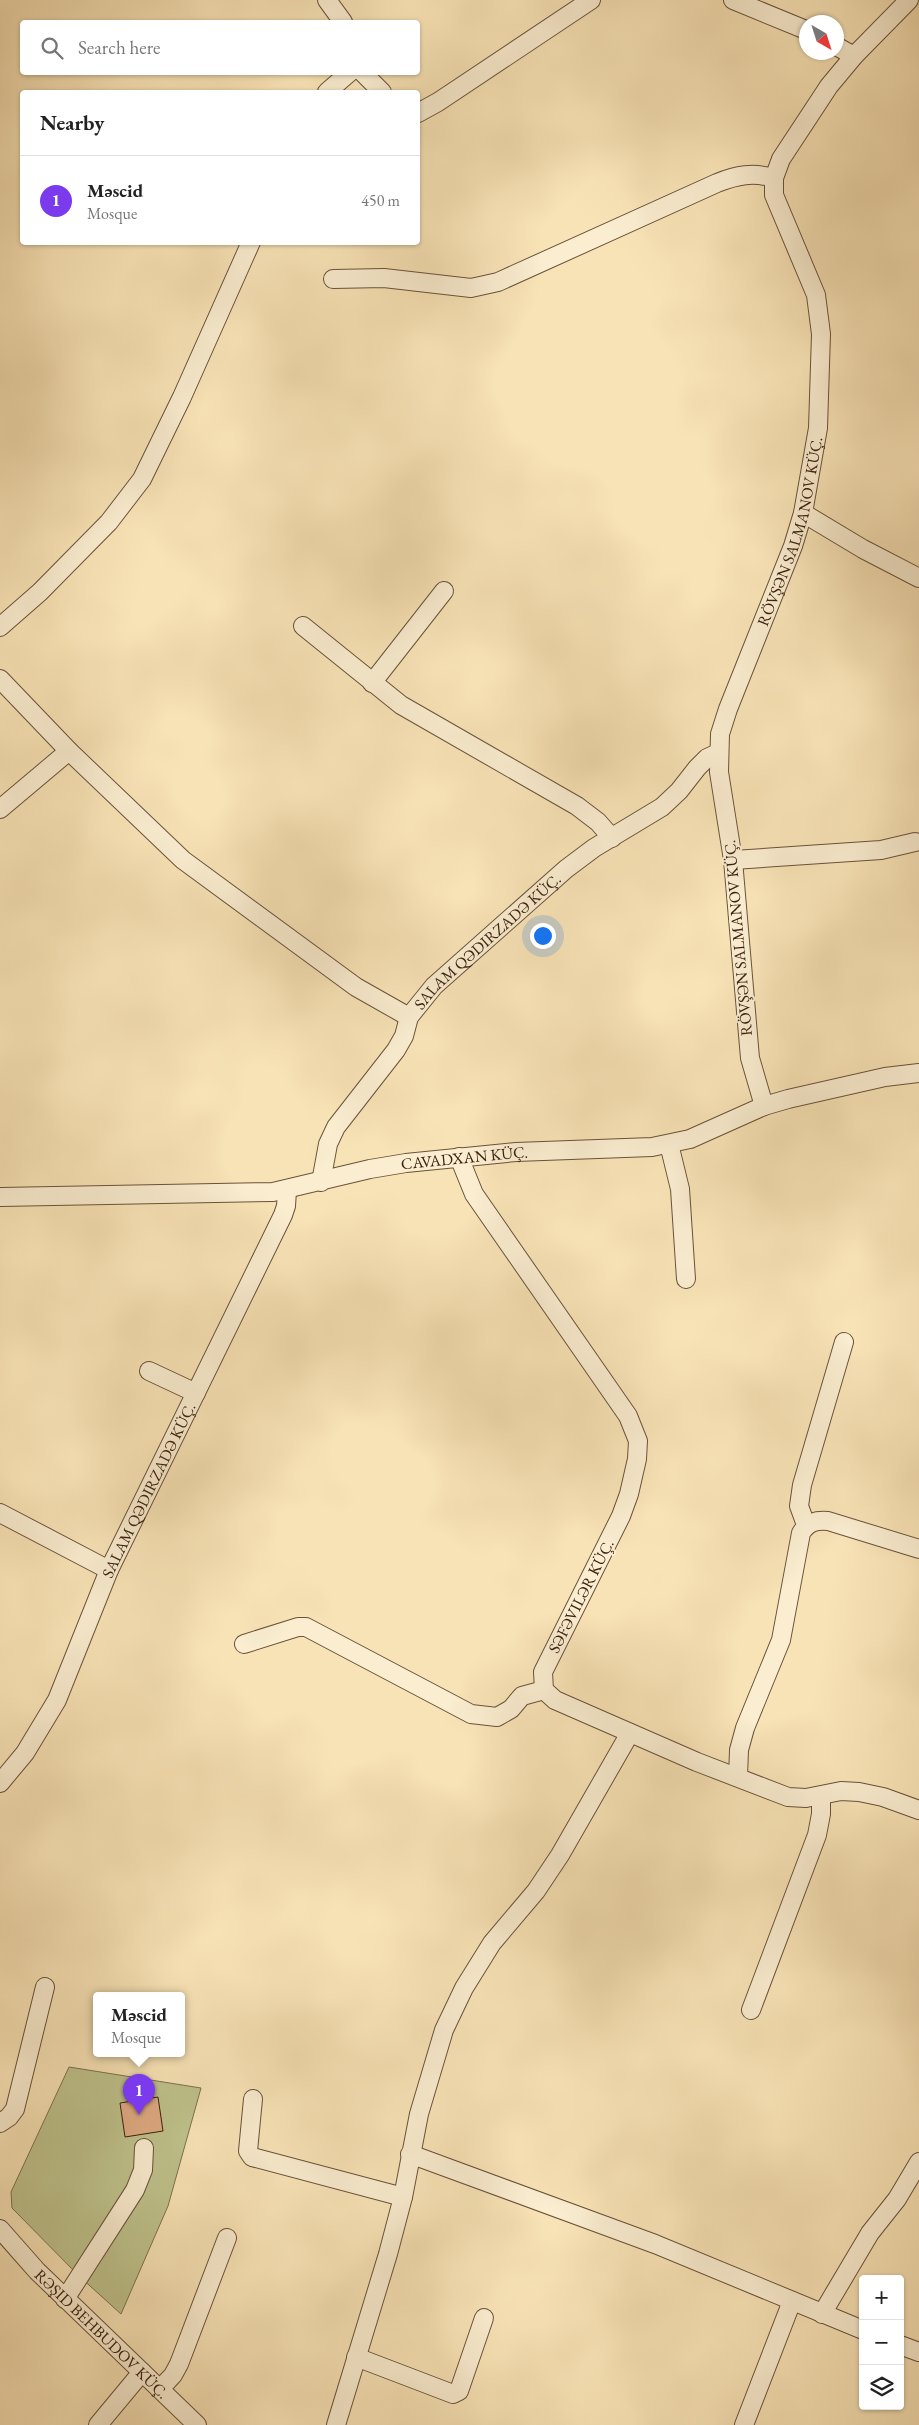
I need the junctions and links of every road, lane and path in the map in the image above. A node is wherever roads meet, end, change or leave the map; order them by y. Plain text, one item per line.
1 (327, 0) edge
2 (591, 0) edge
3 (732, 0) edge
4 (909, 0) edge
5 (342, 20) edge
6 (799, 27) edge
7 (844, 50) edge
8 (854, 56) junction
9 (347, 75) edge
10 (365, 75) edge
11 (329, 90) edge
12 (380, 90) edge
13 (420, 111) edge
14 (774, 178) junction
15 (250, 245) edge
16 (333, 279) dead end
17 (803, 513) junction
18 (919, 578) edge
19 (444, 590) dead end
20 (303, 626) dead end
21 (0, 627) edge
22 (0, 679) edge
23 (372, 683) junction
24 (69, 750) junction
25 (718, 753) junction
26 (0, 809) edge
27 (612, 838) junction
28 (915, 842) dead end
29 (732, 860) junction
30 (409, 1017) junction
31 (919, 1073) edge
32 (764, 1106) junction
33 (669, 1144) junction
34 (459, 1157) junction
35 (320, 1182) junction
36 (287, 1191) junction
37 (0, 1197) edge
38 (686, 1279) dead end
39 (844, 1342) dead end
40 (148, 1371) dead end
41 (196, 1393) junction
42 (0, 1513) edge
43 (806, 1525) junction
44 (919, 1550) edge
45 (109, 1570) junction
46 (244, 1644) dead end
47 (544, 1690) junction
48 (630, 1733) junction
49 (738, 1778) junction
50 (0, 1783) edge
51 (821, 1796) junction
52 (919, 1810) edge
53 (46, 1987) dead end
54 (750, 2010) dead end
55 (253, 2099) dead end
56 (0, 2123) edge
57 (144, 2148) dead end
58 (410, 2154) junction
59 (919, 2162) edge
60 (403, 2197) junction
61 (0, 2219) edge
62 (5, 2234) edge
63 (227, 2238) dead end
64 (65, 2298) junction
65 (792, 2302) junction
66 (822, 2314) junction
67 (484, 2318) dead end
68 (859, 2328) edge
69 (904, 2346) edge
70 (919, 2352) edge
71 (356, 2357) junction
72 (142, 2372) junction
73 (160, 2389) junction
74 (98, 2425) edge
75 (197, 2425) edge
76 (336, 2425) edge
77 (744, 2425) edge

1 - 5 street
2 - 13 street
3 - 6 street
4 - 8 street, RÖVŞƏN SALMANOV KÜÇ.
7 - 8 street
8 - 14 street, RÖVŞƏN SALMANOV KÜÇ.
9 - 11 street
10 - 12 street
14 - 16 street
14 - 17 street, RÖVŞƏN SALMANOV KÜÇ.
15 - 21 street
17 - 18 street
17 - 25 street, RÖVŞƏN SALMANOV KÜÇ.
19 - 23 street
20 - 23 street
22 - 24 street
23 - 27 street
24 - 26 street
24 - 30 street
25 - 27 street, SALAM QƏDIRZADƏ KÜÇ.
25 - 29 street, RÖVŞƏN SALMANOV KÜÇ.
27 - 30 street, SALAM QƏDIRZADƏ KÜÇ.
28 - 29 street
29 - 32 street, RÖVŞƏN SALMANOV KÜÇ.
30 - 35 street, SALAM QƏDIRZADƏ KÜÇ.
31 - 32 street, CAVADXAN KÜÇ.
32 - 33 street, CAVADXAN KÜÇ.
33 - 34 street, CAVADXAN KÜÇ.
33 - 38 street
34 - 35 street, CAVADXAN KÜÇ.
34 - 47 street, SƏFƏVILƏR KÜÇ.
35 - 36 street, CAVADXAN KÜÇ.
36 - 37 street, CAVADXAN KÜÇ.
36 - 41 street, SALAM QƏDIRZADƏ KÜÇ.
39 - 43 street
40 - 41 street
41 - 45 street, SALAM QƏDIRZADƏ KÜÇ.
42 - 45 street
43 - 44 street
43 - 49 street
45 - 50 street, SALAM QƏDIRZADƏ KÜÇ.
46 - 47 street
47 - 48 street
48 - 49 street
48 - 58 street
49 - 51 street
51 - 52 street
51 - 54 street
53 - 56 street
55 - 60 street
57 - 64 street
58 - 60 street
58 - 65 street
59 - 66 street
60 - 71 street
61 - 62 street, RƏŞID BEHBUDOV KÜÇ.
62 - 64 street, RƏŞID BEHBUDOV KÜÇ.
63 - 73 street
64 - 72 street, RƏŞID BEHBUDOV KÜÇ.
65 - 66 street
65 - 77 street
66 - 68 street
67 - 71 street
69 - 70 street
71 - 76 street
72 - 73 street, RƏŞID BEHBUDOV KÜÇ.
72 - 74 street
73 - 75 street, RƏŞID BEHBUDOV KÜÇ.

